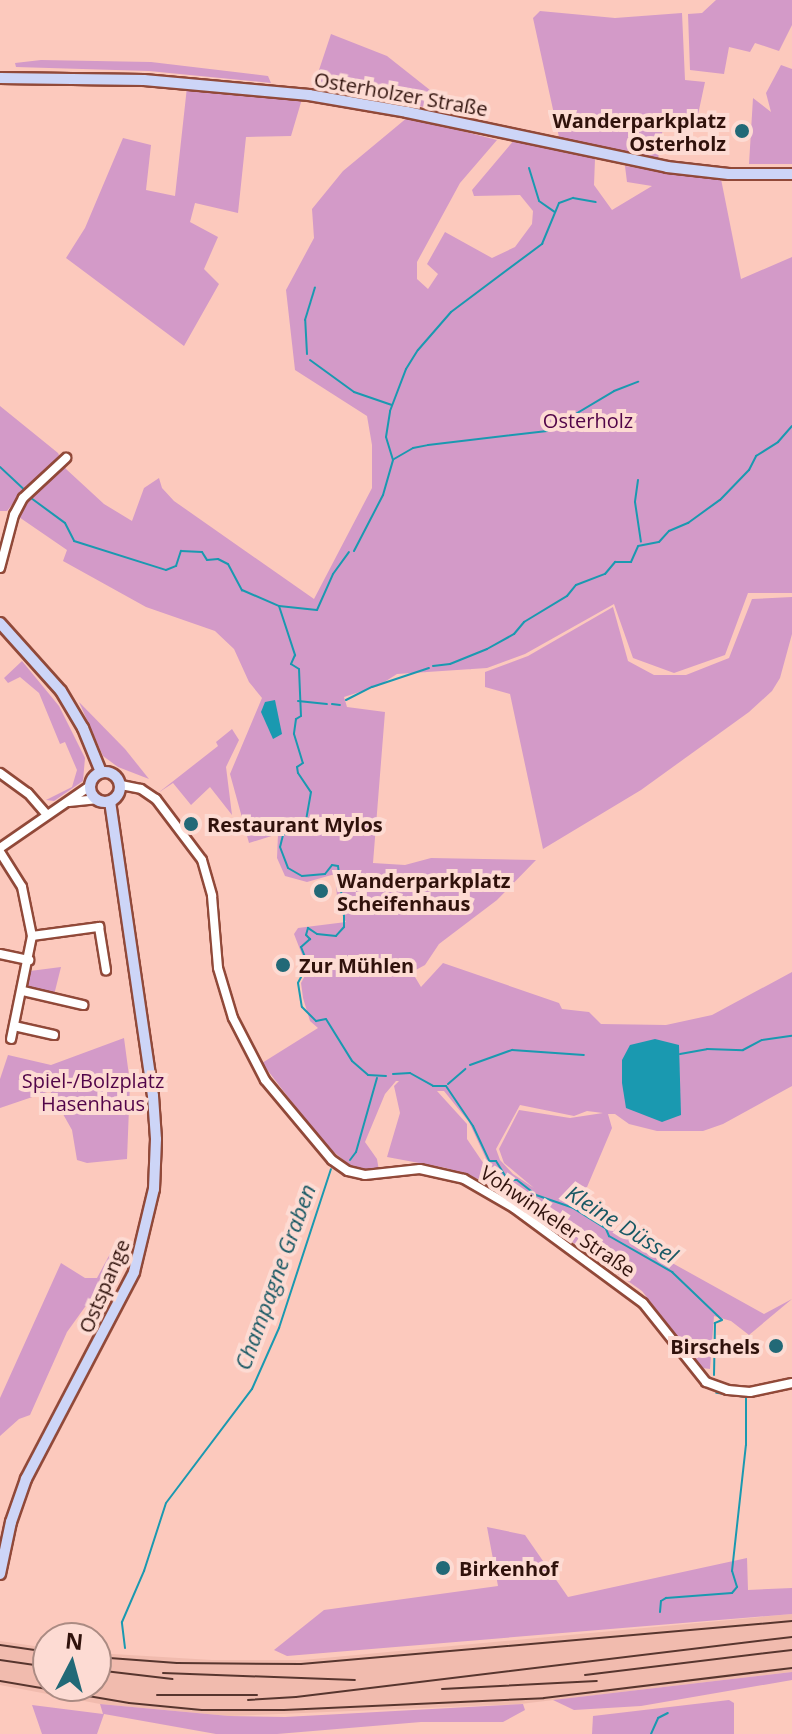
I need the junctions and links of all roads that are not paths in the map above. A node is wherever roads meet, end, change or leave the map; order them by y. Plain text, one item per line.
1 (0, 78) edge
2 (792, 174) edge
3 (66, 458) dead end
4 (0, 568) edge
5 (0, 623) edge
6 (101, 772) junction
7 (0, 773) edge
8 (121, 785) junction
9 (90, 786) junction
10 (96, 799) junction
11 (69, 802) junction
12 (110, 802) junction
13 (46, 814) junction
14 (0, 850) edge
15 (32, 936) junction
16 (0, 954) edge
17 (29, 960) junction
18 (106, 970) dead end
19 (23, 991) junction
20 (83, 1005) dead end
21 (14, 1026) junction
22 (54, 1035) dead end
23 (11, 1039) dead end
24 (792, 1383) edge
25 (0, 1574) edge

1 - 2 main road, Osterholzer Straße
3 - 4 street
5 - 6 main road
6 - 8 main road
6 - 9 main road
7 - 13 street
8 - 12 main road
8 - 24 street, Vohwinkeler Straße
9 - 10 main road
9 - 11 street
10 - 11 street
10 - 12 main road
11 - 13 street
12 - 25 main road, Ostspange
13 - 14 street
14 - 15 street
15 - 17 street
15 - 18 street
16 - 17 street
17 - 19 street
19 - 20 street
19 - 21 street
21 - 22 street
21 - 23 street

